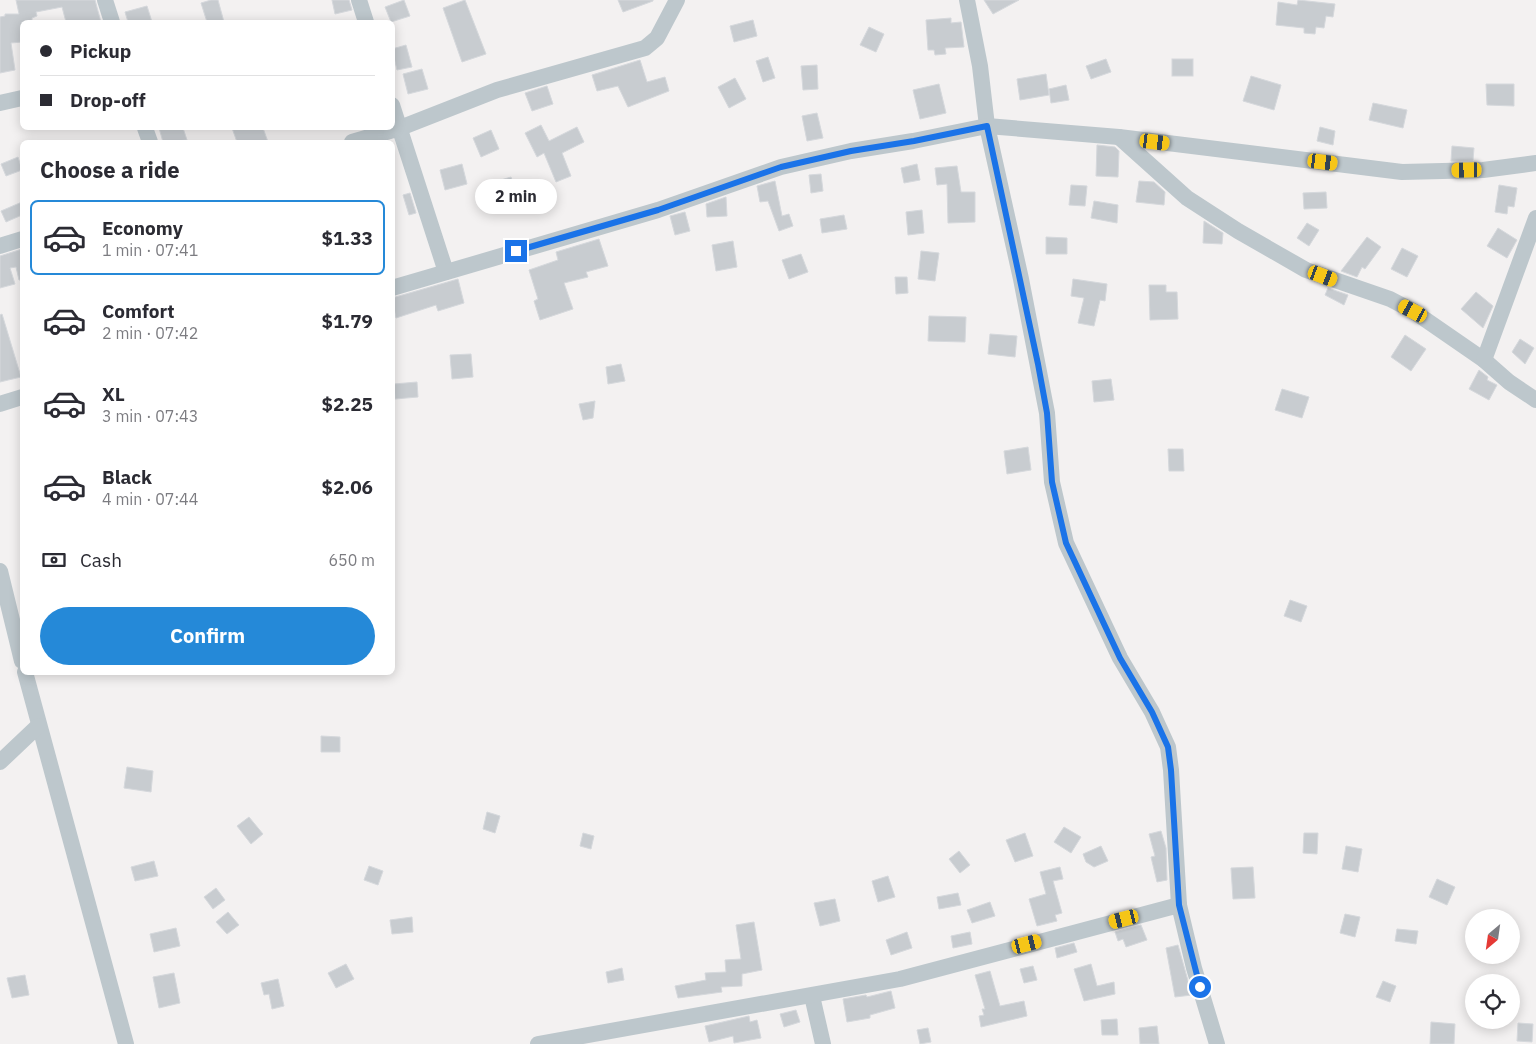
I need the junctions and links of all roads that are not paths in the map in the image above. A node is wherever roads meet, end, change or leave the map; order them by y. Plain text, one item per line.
1 (105, 0) edge
2 (359, 0) edge
3 (677, 0) edge
4 (967, 0) edge
5 (111, 20) edge
6 (365, 20) edge
7 (20, 98) edge
8 (0, 103) edge
9 (395, 114) edge
10 (987, 126) junction
11 (400, 128) junction
12 (395, 129) edge
13 (393, 130) edge
14 (1118, 137) junction
15 (359, 140) edge
16 (1536, 164) edge
17 (1536, 218) edge
18 (20, 240) edge
19 (0, 246) edge
20 (446, 272) junction
21 (395, 287) edge
22 (1484, 360) junction
23 (20, 398) edge
24 (1536, 400) edge
25 (0, 404) edge
26 (0, 571) edge
27 (20, 653) edge
28 (26, 675) edge
29 (38, 726) junction
30 (0, 762) edge
31 (1179, 905) junction
32 (812, 996) junction
33 (126, 1044) edge
34 (538, 1044) edge
35 (823, 1044) edge
36 (1217, 1044) edge

1 - 5 street
2 - 6 street
3 - 11 street
4 - 10 street
7 - 8 street
9 - 11 street
10 - 14 street
10 - 20 street
10 - 31 street
11 - 12 street
11 - 20 street
13 - 15 street
14 - 16 street
14 - 22 street
17 - 22 street
18 - 19 street
20 - 21 street
22 - 24 street
23 - 25 street
26 - 27 street
28 - 29 street
29 - 30 street
29 - 33 street
31 - 32 street
31 - 36 street
32 - 34 street
32 - 35 street

